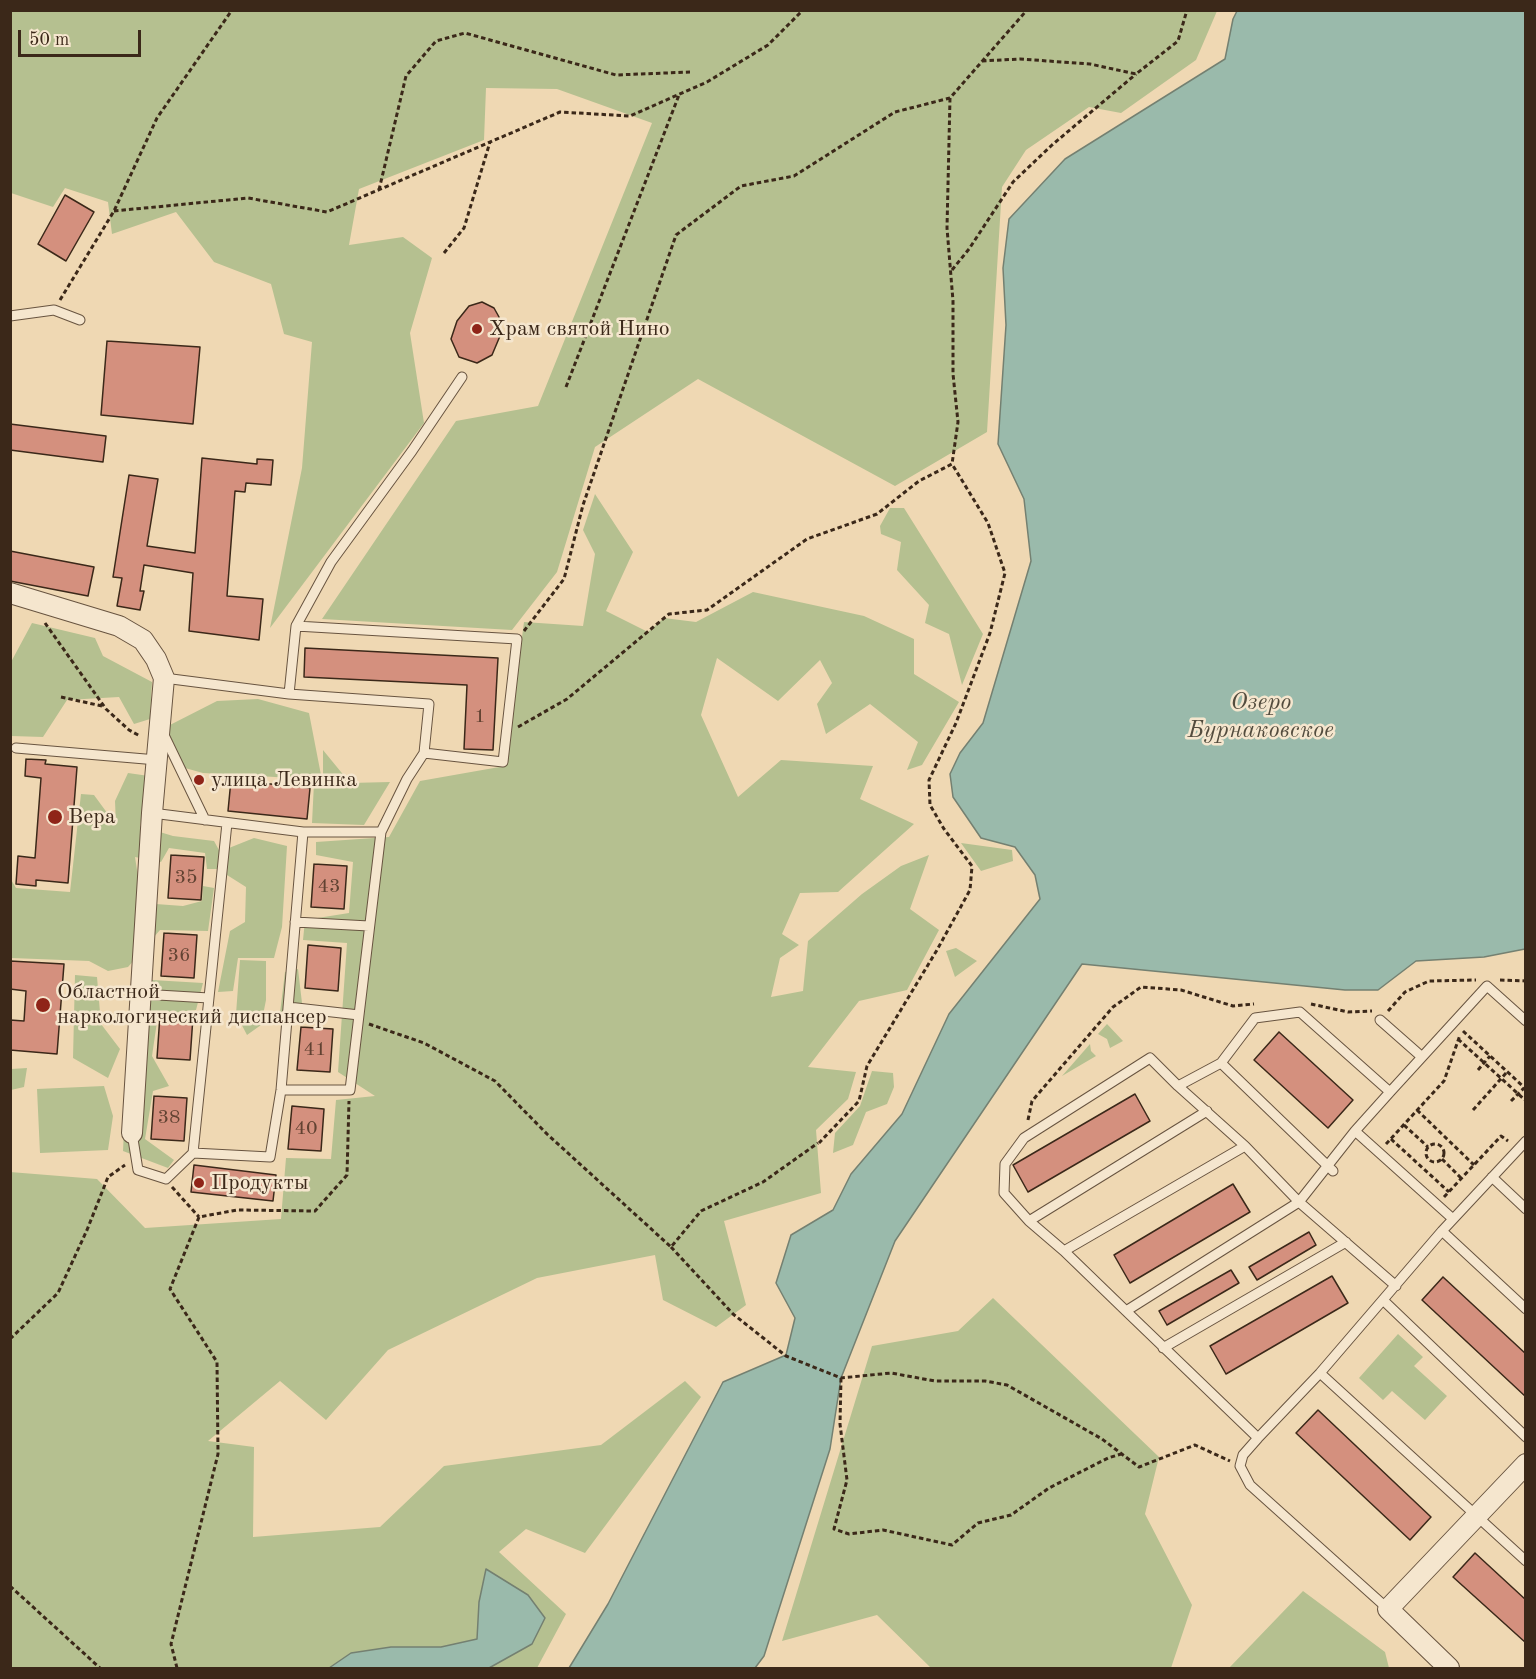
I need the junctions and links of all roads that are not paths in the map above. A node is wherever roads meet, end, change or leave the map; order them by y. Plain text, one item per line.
1 (10, 316) edge
2 (80, 320) dead end
3 (462, 377) dead end
4 (10, 593) edge
5 (296, 626) junction
6 (164, 678) junction
7 (289, 694) junction
8 (158, 744) junction
9 (16, 748) dead end
10 (424, 753) junction
11 (152, 813) junction
12 (205, 820) junction
13 (227, 823) junction
14 (303, 832) junction
15 (381, 832) junction
16 (295, 922) junction
17 (369, 926) junction
18 (141, 994) junction
19 (209, 998) junction
20 (288, 1007) junction
21 (358, 1017) junction
22 (1380, 1020) dead end
23 (1526, 1021) edge
24 (1422, 1057) junction
25 (1221, 1063) junction
26 (1178, 1086) junction
27 (280, 1090) junction
28 (1390, 1092) junction
29 (1207, 1111) junction
30 (1355, 1131) junction
31 (132, 1133) joint
32 (1526, 1141) edge
33 (1245, 1146) junction
34 (193, 1153) junction
35 (1330, 1168) junction
36 (1492, 1177) junction
37 (1299, 1202) junction
38 (1526, 1209) edge
39 (1453, 1219) junction
40 (1029, 1221) junction
41 (1442, 1231) junction
42 (1346, 1242) junction
43 (1064, 1251) junction
44 (1396, 1286) junction
45 (1384, 1301) junction
46 (1526, 1309) edge
47 (1126, 1311) junction
48 (1163, 1348) junction
49 (1320, 1373) junction
50 (1526, 1437) edge
51 (1258, 1438) junction
52 (1526, 1464) edge
53 (1476, 1516) junction
54 (1526, 1561) edge
55 (1388, 1609) junction
56 (1449, 1668) edge

1 - 2 lane
3 - 5 lane
4 - 6 street
5 - 7 lane
5 - 10 lane
6 - 7 lane
6 - 8 street
7 - 10 lane
8 - 9 lane
8 - 11 street
8 - 12 lane
10 - 15 lane
11 - 12 lane
11 - 18 street
12 - 13 lane
13 - 14 lane
13 - 19 lane
14 - 15 lane
14 - 16 lane
15 - 17 lane
16 - 17 lane
16 - 20 lane
17 - 21 lane
18 - 19 lane
18 - 31 street
19 - 34 lane
20 - 21 lane
20 - 27 lane
21 - 27 lane
22 - 24 lane
23 - 24 lane
24 - 28 lane
25 - 26 lane
25 - 28 lane
25 - 35 lane
26 - 29 lane
26 - 40 lane
27 - 34 lane
28 - 30 lane
29 - 33 lane
29 - 40 lane
30 - 35 lane
30 - 39 lane
31 - 34 lane
32 - 36 lane
33 - 37 lane
33 - 43 lane
35 - 37 lane
36 - 38 lane
36 - 39 lane
37 - 42 lane
37 - 47 lane
39 - 41 lane
40 - 43 lane
41 - 44 lane
41 - 46 lane
42 - 44 lane
42 - 48 lane
43 - 47 lane
44 - 45 lane
45 - 49 lane
45 - 50 lane
47 - 48 lane
48 - 51 lane
49 - 51 lane
49 - 53 lane
51 - 55 lane
52 - 53 street
53 - 54 lane
53 - 55 street
55 - 56 street

